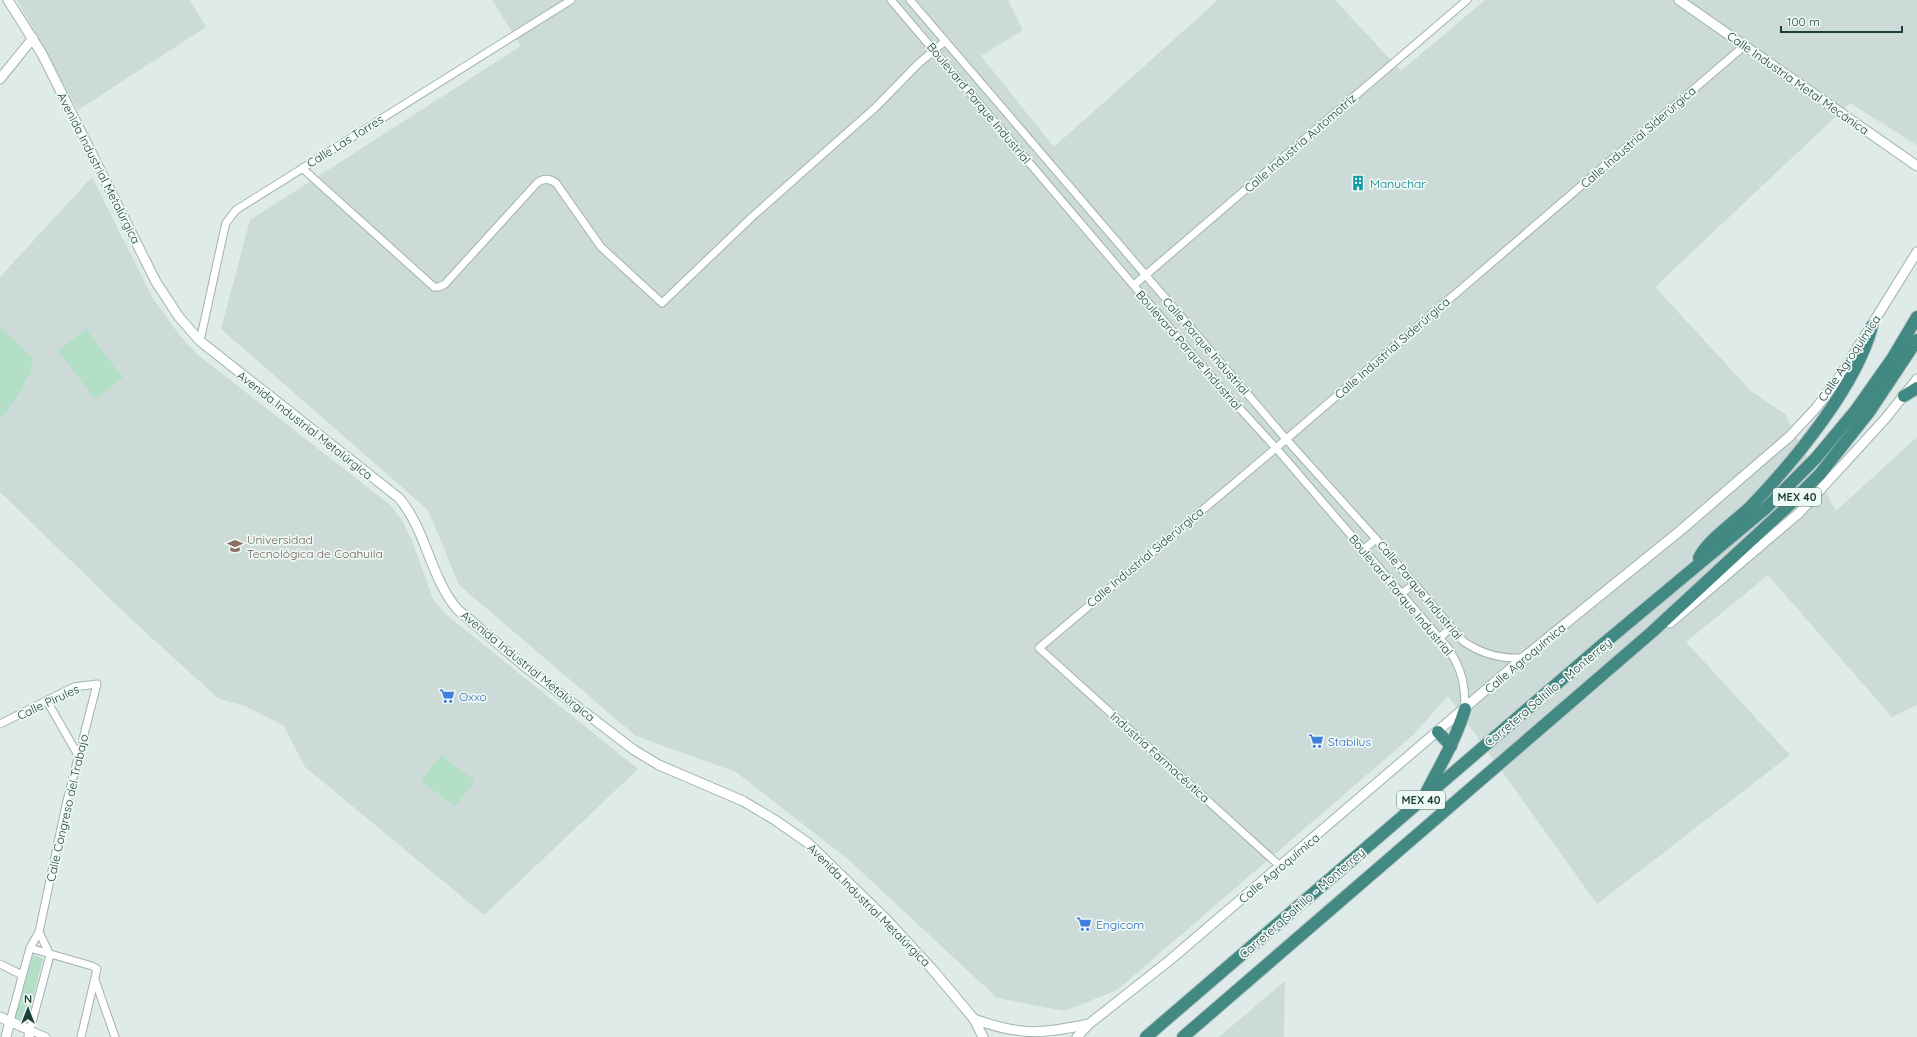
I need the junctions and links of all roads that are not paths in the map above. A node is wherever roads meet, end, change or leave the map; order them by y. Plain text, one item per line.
1 (8, 0) edge
2 (571, 0) edge
3 (891, 0) edge
4 (910, 0) edge
5 (1467, 0) edge
6 (1679, 0) edge
7 (33, 38) junction
8 (945, 41) junction
9 (1744, 46) junction
10 (934, 50) junction
11 (0, 79) edge
12 (1917, 166) edge
13 (302, 168) junction
14 (1917, 252) edge
15 (1914, 259) edge
16 (1146, 275) junction
17 (1134, 285) junction
18 (1917, 317) edge
19 (1872, 326) junction
20 (1917, 340) edge
21 (200, 341) junction
22 (1917, 379) edge
23 (1917, 388) edge
24 (1904, 396) junction
25 (1286, 439) junction
26 (1276, 448) junction
27 (1376, 539) junction
28 (1364, 549) junction
29 (1697, 565) junction
30 (1414, 584) junction
31 (1401, 594) junction
32 (1451, 628) junction
33 (1652, 632) junction
34 (1439, 638) junction
35 (1038, 648) joint
36 (1523, 658) junction
37 (96, 684) joint
38 (47, 701) junction
39 (1465, 709) junction
40 (0, 724) edge
41 (1438, 732) junction
42 (1451, 746) junction
43 (78, 755) junction
44 (1424, 797) junction
45 (1280, 867) junction
46 (39, 932) junction
47 (30, 948) junction
48 (50, 955) junction
49 (0, 964) edge
50 (22, 975) junction
51 (95, 980) junction
52 (0, 1017) edge
53 (974, 1019) junction
54 (10, 1021) junction
55 (1089, 1024) junction
56 (30, 1033) edge
57 (6, 1037) edge
58 (46, 1037) edge
59 (81, 1037) edge
60 (115, 1037) edge
61 (983, 1037) edge
62 (1077, 1037) edge
63 (1146, 1037) edge
64 (1183, 1037) edge

1 - 7 street, Avenida Industrial Metalúrgica
2 - 13 street, Calle Las Torres
3 - 10 street, Boulevard Parque Industrial
4 - 8 street, Calle Parque Industrial
5 - 16 street, Calle Industria Automotriz
6 - 9 street, Calle Industria Metal Mecánica
7 - 11 street
7 - 21 street, Avenida Industrial Metalúrgica
8 - 10 street
8 - 16 street, Calle Parque Industrial
9 - 12 street, Calle Industria Metal Mecánica
9 - 25 street, Calle Industrial Siderúrgica
10 - 13 street
10 - 17 street, Boulevard Parque Industrial
13 - 21 street, Calle Las Torres
14 - 15 street, Calle Agroquímica
15 - 19 street, Calle Agroquímica
16 - 17 street, Calle Industria Automotriz
16 - 25 street, Calle Parque Industrial
17 - 26 street, Boulevard Parque Industrial
18 - 29 highway, Carretera Saltillo - Monterrey / MEX 40
19 - 29 highway
19 - 36 street, Calle Agroquímica
20 - 33 highway, Carretera Saltillo - Monterrey / MEX 40
21 - 53 street, Avenida Industrial Metalúrgica
22 - 24 street
23 - 24 highway
24 - 33 street
25 - 26 street, Calle Industrial Siderúrgica
25 - 27 street, Calle Parque Industrial
26 - 28 street, Boulevard Parque Industrial
26 - 35 street, Calle Industrial Siderúrgica
27 - 28 street
27 - 30 street, Calle Parque Industrial
28 - 31 street, Boulevard Parque Industrial
29 - 44 highway, Carretera Saltillo - Monterrey / MEX 40
30 - 31 street
30 - 32 street, Calle Parque Industrial
31 - 34 street, Boulevard Parque Industrial
32 - 34 street
32 - 36 street, Calle Parque Industrial
33 - 64 highway, Carretera Saltillo - Monterrey / MEX 40
34 - 39 street, Boulevard Parque Industrial
35 - 45 street, Industria Farmacéutica
36 - 39 street, Calle Agroquímica
37 - 38 street, Calle Pirules
37 - 43 street, Calle Congreso del Trabajo
38 - 40 street, Calle Pirules
38 - 43 street
39 - 41 street, Calle Agroquímica
39 - 42 highway
41 - 42 highway
41 - 45 street, Calle Agroquímica
42 - 44 highway
43 - 46 street, Calle Congreso del Trabajo
44 - 63 highway, Carretera Saltillo - Monterrey / MEX 40
45 - 55 street, Calle Agroquímica
46 - 47 street, Calle Congreso del Trabajo
46 - 48 street
47 - 48 street
47 - 50 street, Calle Congreso del Trabajo
48 - 51 street
48 - 56 street
49 - 50 street
50 - 54 street, Calle Congreso del Trabajo
51 - 59 street
51 - 60 street
52 - 54 street
53 - 55 street, Avenida Industrial Metalúrgica
53 - 61 street, Avenida Industrial Metalúrgica
54 - 56 street
54 - 57 street, Calle Congreso del Trabajo
55 - 62 street, Calle Agroquímica
56 - 58 street

